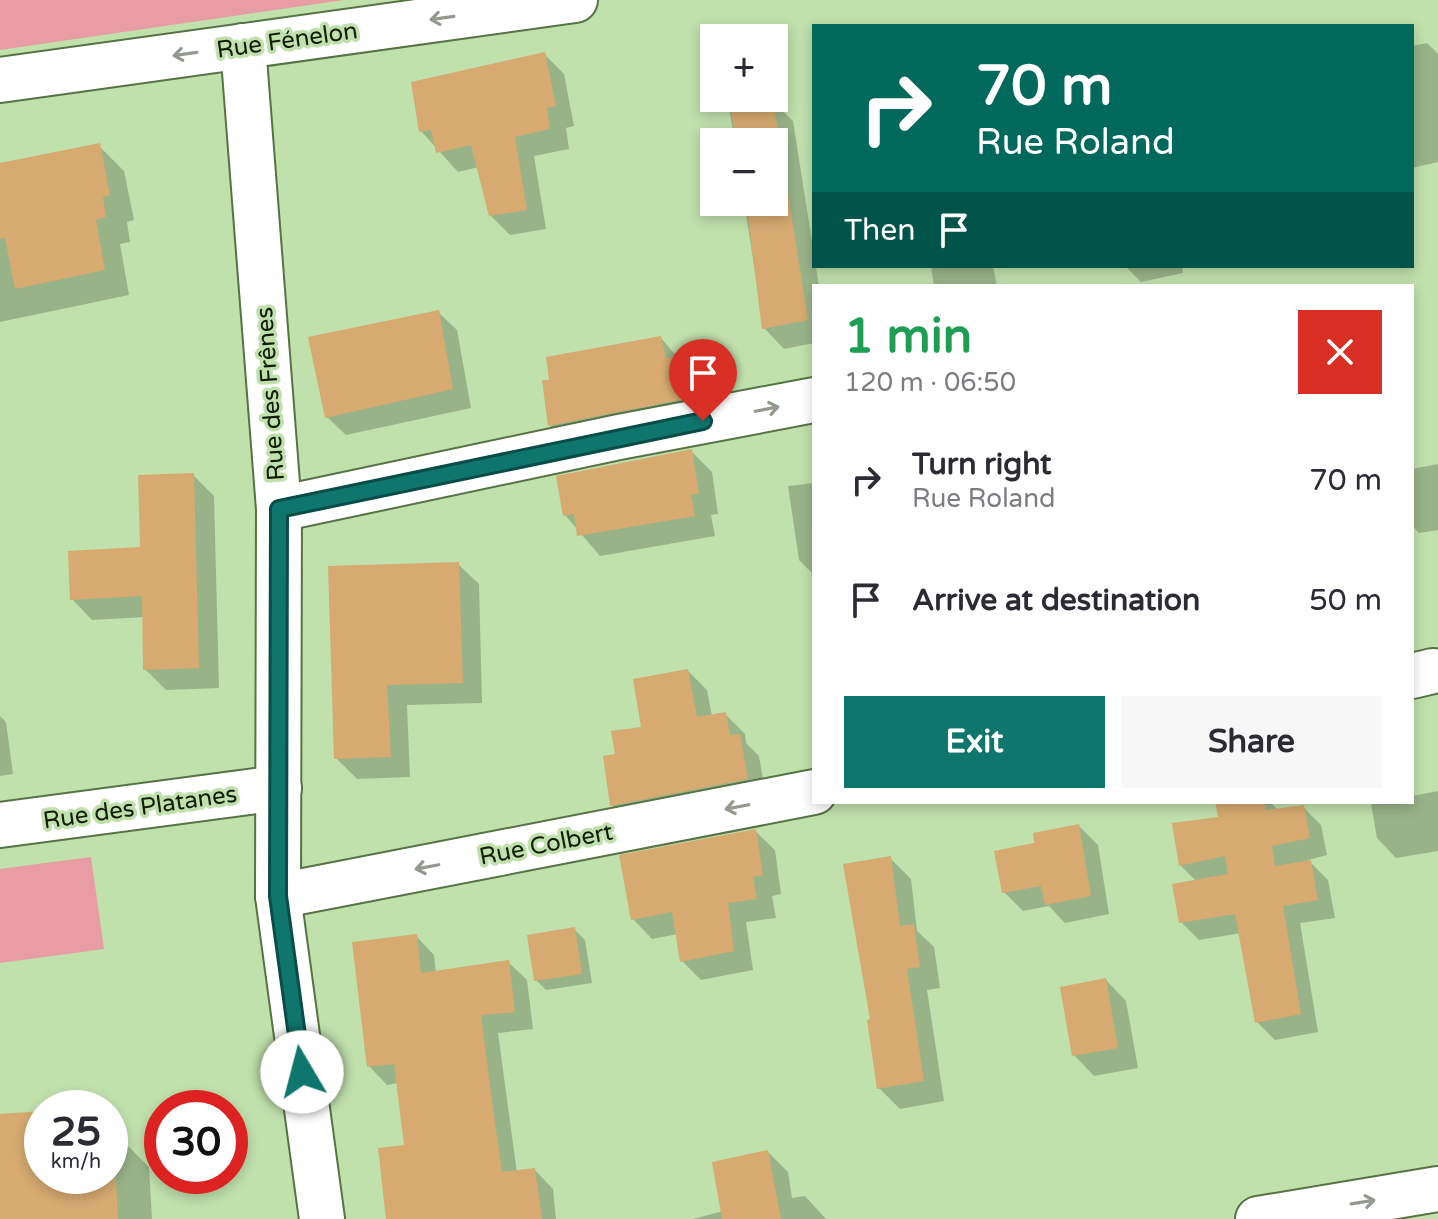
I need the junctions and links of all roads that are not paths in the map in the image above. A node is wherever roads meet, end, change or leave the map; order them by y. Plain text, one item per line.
1 (575, 0) edge
2 (243, 46) junction
3 (0, 80) edge
4 (812, 400) edge
5 (279, 509) junction
6 (279, 788) junction
7 (812, 792) edge
8 (0, 825) edge
9 (278, 896) junction
10 (1438, 1189) edge
11 (322, 1219) edge
12 (1258, 1219) edge

1 -> 2 street, Rue Fénelon
2 -> 3 street, Rue Fénelon
2 - 5 street, Rue des Frênes
5 -> 4 street
5 - 6 street, Rue des Frênes
6 - 8 street, Rue des Platanes
6 - 9 street, Rue des Frênes
7 -> 9 street, Rue Colbert
9 - 11 street, Rue des Frênes
12 -> 10 street

